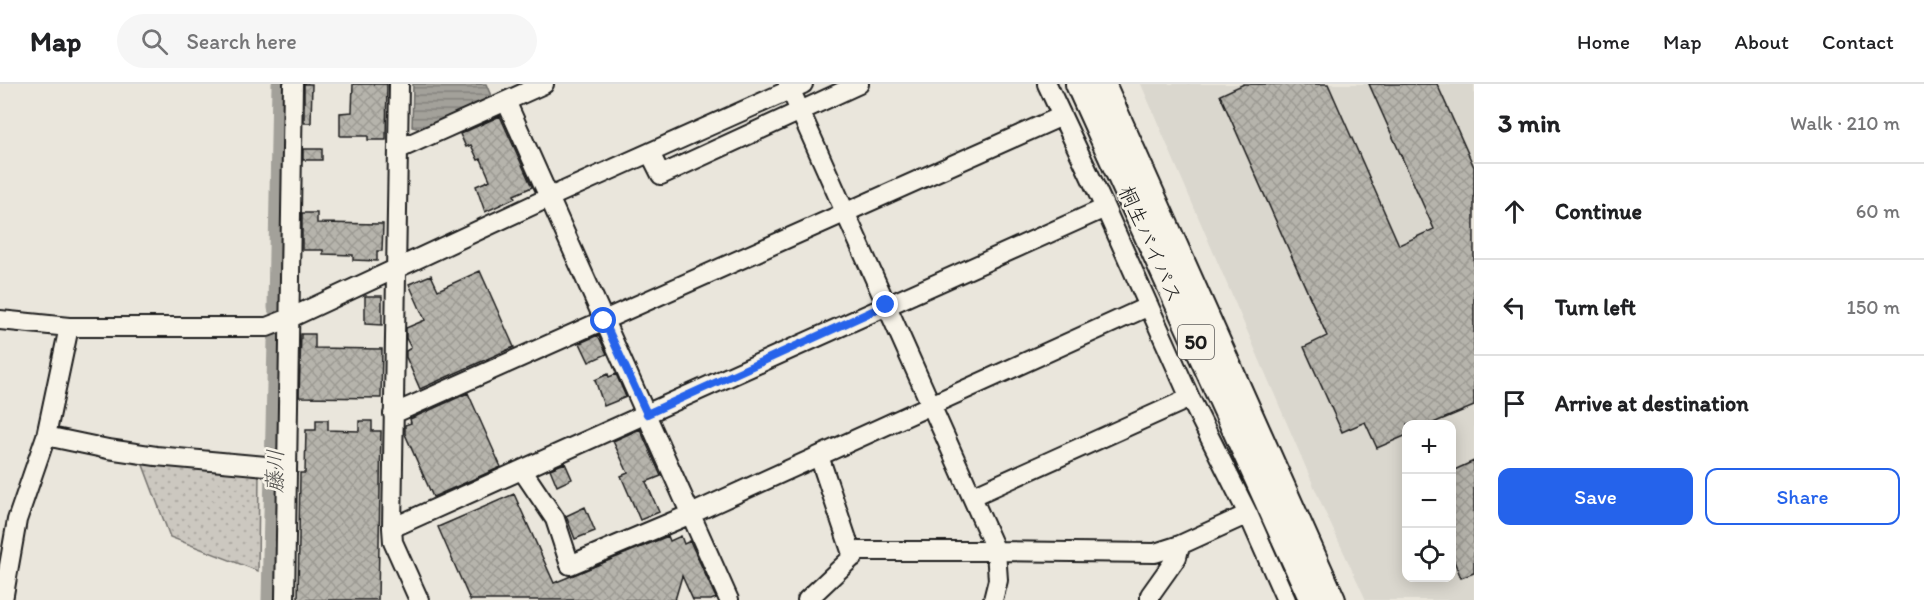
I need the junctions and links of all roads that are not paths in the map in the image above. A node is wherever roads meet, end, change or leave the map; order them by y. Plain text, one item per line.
1 (293, 84) edge
2 (399, 84) edge
3 (543, 84) edge
4 (859, 84) edge
5 (1047, 84) edge
6 (1079, 84) edge
7 (1102, 84) edge
8 (794, 86) edge
9 (506, 101) junction
10 (799, 110) junction
11 (1062, 116) junction
12 (399, 149) junction
13 (650, 153) junction
14 (548, 198) junction
15 (1105, 208) junction
16 (844, 212) junction
17 (396, 269) junction
18 (886, 305) junction
19 (1149, 306) junction
20 (290, 318) junction
21 (0, 320) edge
22 (604, 321) junction
23 (69, 327) junction
24 (1190, 398) junction
25 (932, 405) junction
26 (393, 414) junction
27 (647, 414) junction
28 (46, 436) junction
29 (819, 456) junction
30 (266, 466) dead end
31 (522, 470) junction
32 (973, 496) junction
33 (691, 514) junction
34 (1248, 514) junction
35 (392, 528) junction
36 (1180, 545) junction
37 (996, 550) junction
38 (853, 557) junction
39 (3, 600) edge
40 (285, 600) edge
41 (419, 600) edge
42 (729, 600) edge
43 (807, 600) edge
44 (993, 600) edge
45 (1150, 600) edge
46 (1286, 600) edge
47 (1312, 600) edge
48 (1332, 600) edge

1 - 20 street
2 - 12 street
3 - 9 street
4 - 10 street
5 - 11 street
6 - 47 highway, 桐生バイパス / 50
7 - 48 highway, 桐生バイパス / 50
8 - 10 street
8 - 13 street
9 - 12 street
9 - 14 street
10 - 13 street
10 - 16 street
11 - 15 street
11 - 16 street
12 - 17 street
13 - 14 street
14 - 17 street
14 - 22 street
15 - 18 street
15 - 19 street
16 - 18 street
16 - 22 street
17 - 20 street
17 - 26 street
18 - 25 street
18 - 27 street
19 - 24 street
19 - 25 street
20 - 23 street
20 - 40 street
21 - 23 street
22 - 26 street
22 - 27 street
23 - 28 street
24 - 32 street
24 - 34 street
25 - 29 street
25 - 32 street
26 - 35 street
27 - 31 street
27 - 33 street
28 - 30 street
28 - 39 street
29 - 33 street
29 - 38 street
31 - 33 street
31 - 35 street
32 - 37 street
33 - 42 street
34 - 36 street
34 - 46 street
35 - 41 street
36 - 37 street
36 - 45 street
37 - 38 street
37 - 44 street
38 - 43 street

